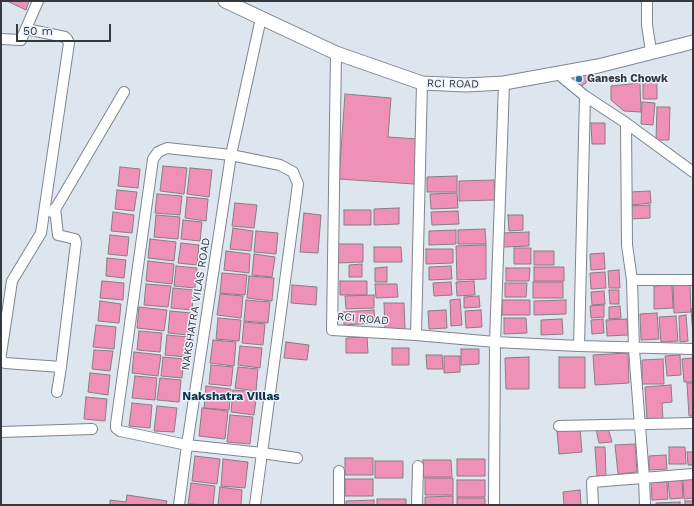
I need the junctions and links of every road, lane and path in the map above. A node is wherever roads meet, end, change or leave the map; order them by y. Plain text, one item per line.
1 (38, 1) edge
2 (225, 1) edge
3 (647, 1) edge
4 (262, 18) junction
5 (26, 29) junction
6 (1, 39) edge
7 (693, 42) edge
8 (651, 52) junction
9 (336, 53) junction
10 (557, 72) junction
11 (422, 83) junction
12 (504, 83) junction
13 (124, 92) dead end
14 (585, 96) junction
15 (626, 123) junction
16 (231, 155) junction
17 (693, 172) edge
18 (55, 208) junction
19 (41, 233) junction
20 (632, 280) junction
21 (693, 280) edge
22 (416, 335) junction
23 (495, 342) junction
24 (579, 346) junction
25 (634, 349) junction
26 (693, 349) edge
27 (1, 354) edge
28 (1, 358) edge
29 (61, 367) junction
30 (57, 392) dead end
31 (693, 423) edge
32 (640, 424) junction
33 (559, 426) dead end
34 (92, 429) dead end
35 (1, 432) edge
36 (187, 445) junction
37 (262, 453) junction
38 (297, 458) dead end
39 (418, 466) dead end
40 (339, 471) dead end
41 (693, 474) edge
42 (644, 478) junction
43 (179, 505) edge
44 (255, 505) edge
45 (339, 505) edge
46 (418, 505) edge
47 (494, 505) edge
48 (594, 505) edge
49 (645, 505) edge

1 - 5 street
2 - 4 street, RCI ROAD
3 - 8 street
4 - 9 street, RCI ROAD
4 - 16 street
5 - 6 street
5 - 19 street
7 - 8 street, RCI ROAD
8 - 10 street, RCI ROAD
9 - 11 street, RCI ROAD
9 - 22 street, RCI ROAD
10 - 12 street, RCI ROAD
10 - 14 street
11 - 12 street, RCI ROAD
11 - 22 street, RCI ROAD
12 - 23 street
13 - 18 street
14 - 15 street
14 - 24 street
15 - 17 street
15 - 20 street
16 - 36 street, NAKSHATRA VILAS ROAD
16 - 36 street
16 - 37 street
18 - 19 street
18 - 29 street
19 - 27 street
20 - 21 street
20 - 25 street
22 - 23 street
23 - 24 street
23 - 47 street
24 - 25 street
25 - 26 street
25 - 32 street
28 - 29 street
29 - 30 street
31 - 32 street
32 - 33 street
32 - 42 street
34 - 35 street
36 - 37 street
36 - 43 street, NAKSHATRA VILAS ROAD
37 - 38 street
37 - 44 street
39 - 46 street
40 - 45 street
41 - 42 street
42 - 48 street
42 - 49 street

